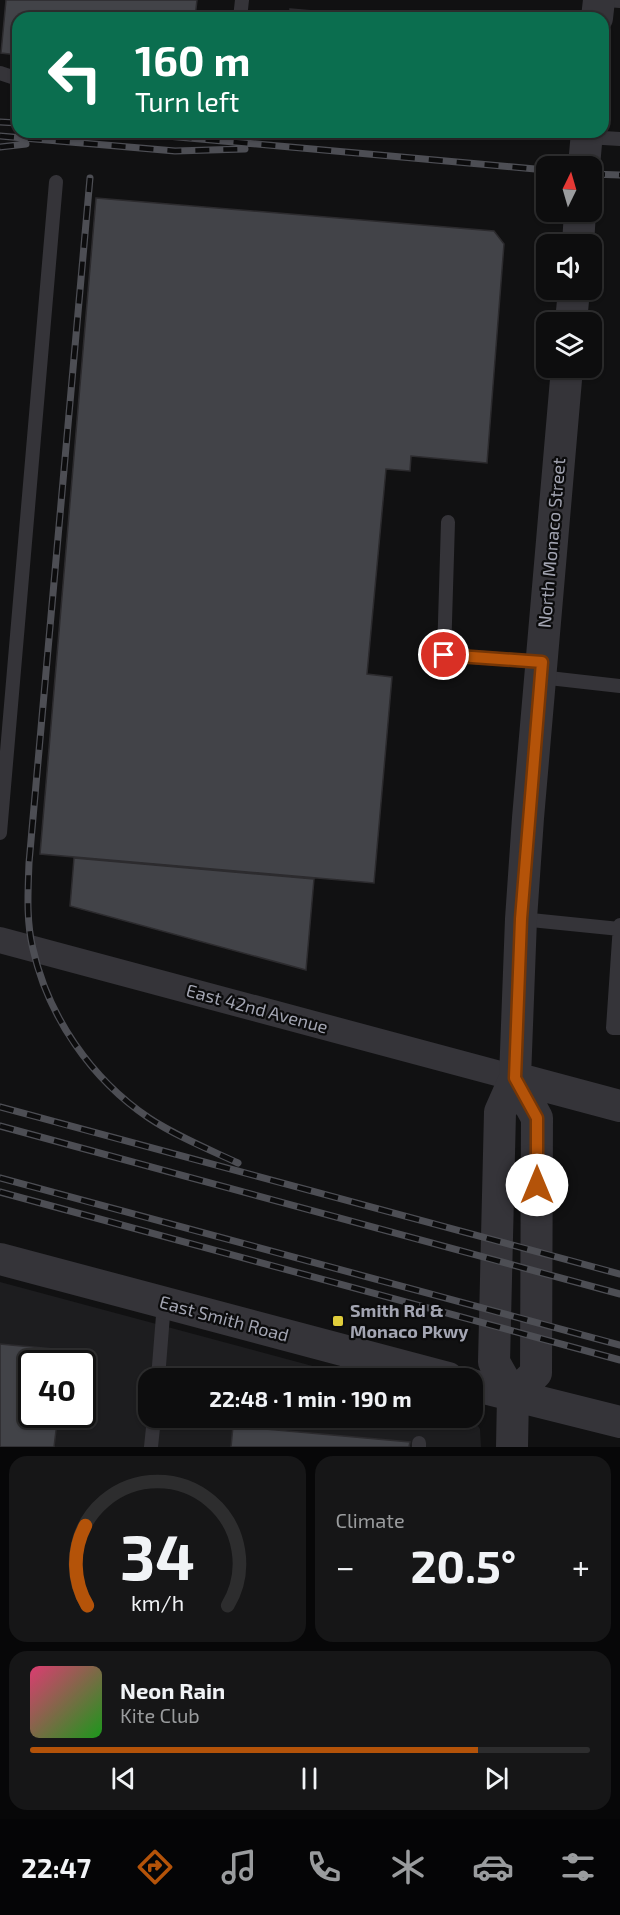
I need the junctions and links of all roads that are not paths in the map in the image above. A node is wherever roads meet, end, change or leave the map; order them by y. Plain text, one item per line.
1 (606, 0) edge
2 (620, 1) edge
3 (620, 139) edge
4 (586, 145) edge
5 (56, 182) dead end
6 (566, 378) edge
7 (448, 522) dead end
8 (541, 670) junction
9 (620, 686) edge
10 (0, 833) edge
11 (521, 919) junction
12 (620, 927) edge
13 (0, 940) edge
14 (620, 1028) edge
15 (515, 1078) junction
16 (620, 1106) edge
17 (0, 1259) edge
18 (164, 1303) junction
19 (159, 1368) edge
20 (410, 1368) edge
21 (483, 1388) edge
22 (513, 1396) junction
23 (620, 1422) edge
24 (153, 1428) edge
25 (151, 1447) edge
26 (512, 1447) edge

1 - 2 lane
3 - 4 lane
5 - 10 lane
6 - 8 street, North Monaco Street
7 - 8 lane
8 - 9 lane
8 - 11 street, North Monaco Street
11 - 12 lane
11 - 15 street, North Monaco Street
12 - 14 lane
13 - 15 street, East 42nd Avenue
15 - 16 street
15 - 22 street, North Monaco Street
15 - 22 street
17 - 18 street, East Smith Road
18 - 19 lane
18 - 20 street, East Smith Road
21 - 22 street
22 - 23 street
22 - 26 street
24 - 25 lane

